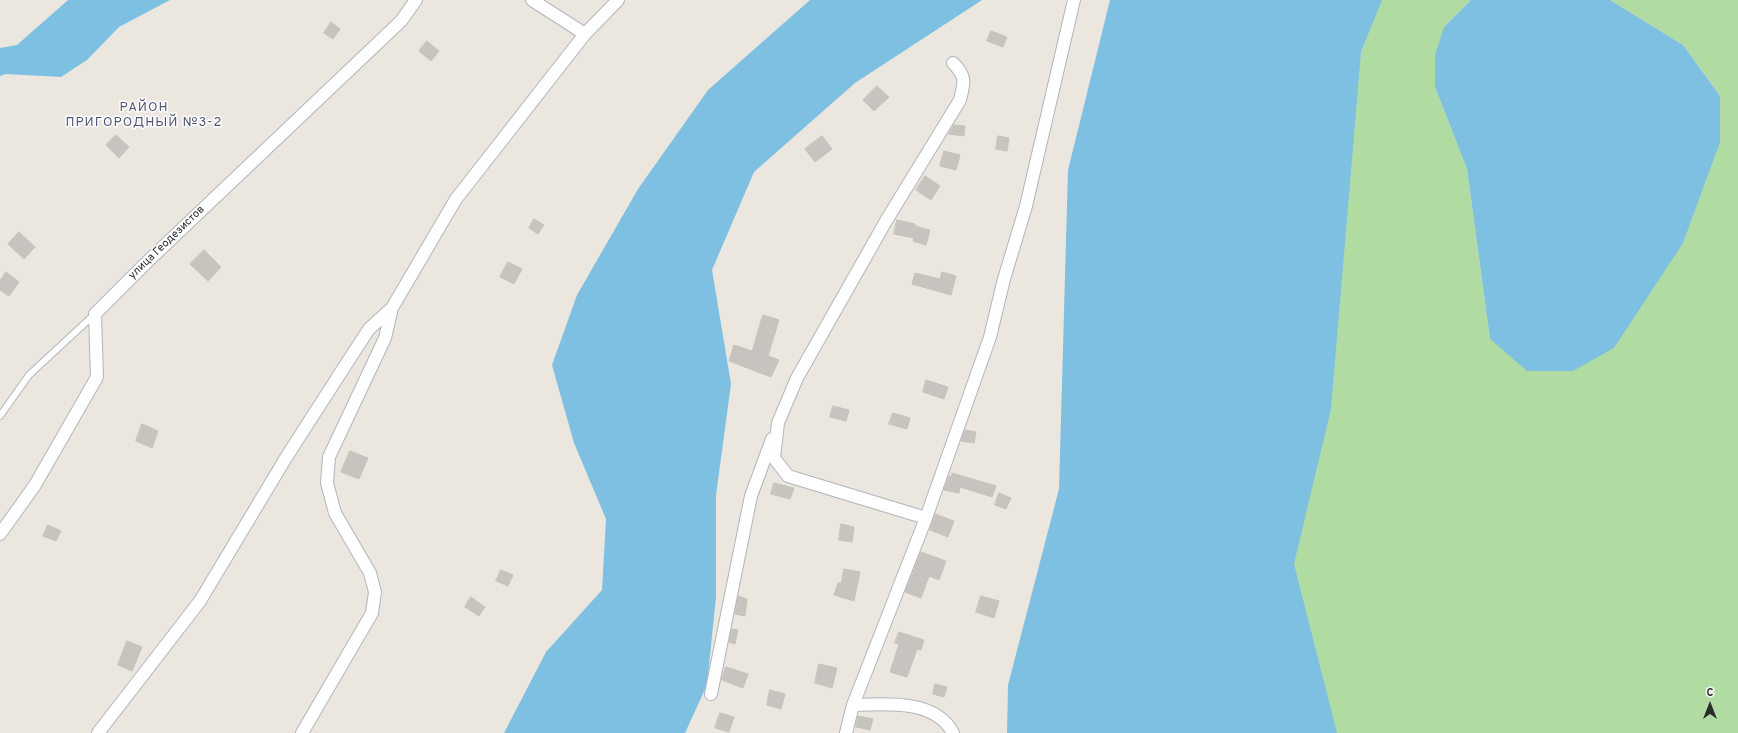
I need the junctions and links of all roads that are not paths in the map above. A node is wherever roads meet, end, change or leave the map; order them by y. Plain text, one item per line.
1 (416, 0) edge
2 (532, 0) edge
3 (618, 0) edge
4 (1074, 0) edge
5 (586, 34) junction
6 (953, 63) dead end
7 (392, 308) junction
8 (95, 314) junction
9 (0, 416) edge
10 (778, 423) junction
11 (926, 518) junction
12 (0, 534) edge
13 (711, 694) dead end
14 (853, 705) junction
15 (98, 733) edge
16 (302, 733) edge
17 (846, 733) edge
18 (953, 733) edge

1 - 8 street, улица Геодезистов
2 - 5 street
3 - 5 street
4 - 11 street
5 - 7 street
6 - 10 street
7 - 15 street
7 - 16 street
8 - 9 lane
8 - 12 street
10 - 11 street
10 - 13 street
11 - 14 street
14 - 17 street
14 - 18 street

